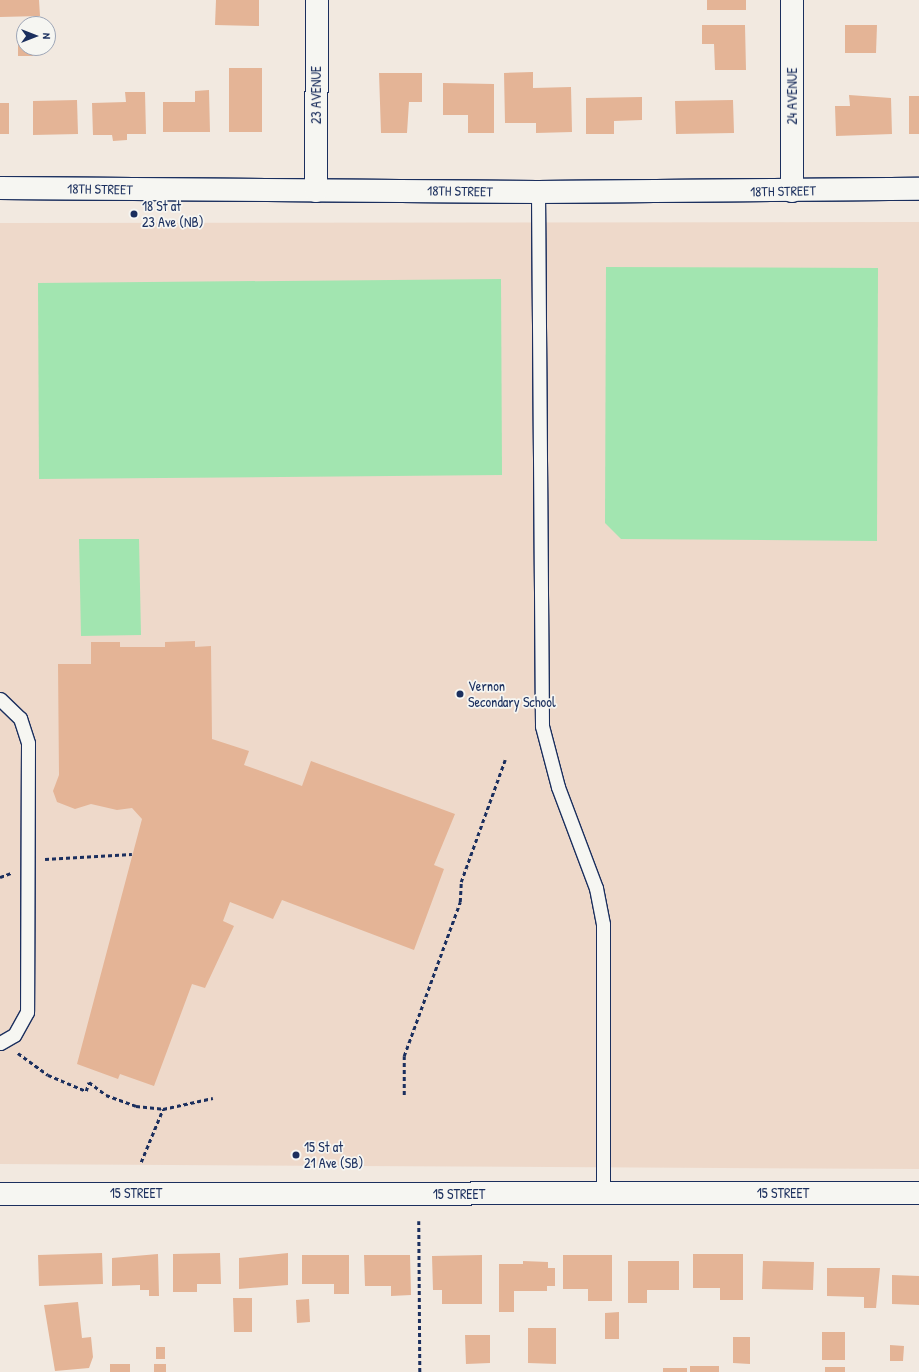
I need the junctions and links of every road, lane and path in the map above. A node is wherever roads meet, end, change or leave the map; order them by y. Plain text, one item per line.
1 (317, 0) edge
2 (792, 0) edge
3 (0, 188) edge
4 (919, 189) edge
5 (316, 191) junction
6 (792, 191) junction
7 (538, 192) junction
8 (0, 699) edge
9 (505, 760) dead end
10 (132, 854) dead end
11 (27, 867) junction
12 (0, 878) edge
13 (3, 1041) edge
14 (404, 1095) dead end
15 (213, 1098) dead end
16 (164, 1108) junction
17 (141, 1162) dead end
18 (603, 1193) junction
19 (919, 1193) edge
20 (0, 1194) edge
21 (419, 1221) dead end
22 (420, 1372) edge

1 - 5 street, 23 AVENUE
2 - 6 street, 24 AVENUE
3 - 5 street, 18TH STREET
4 - 6 street, 18TH STREET
5 - 7 street, 18TH STREET
6 - 7 street, 18TH STREET
7 - 18 lane
8 - 11 lane
9 - 14 path
10 - 11 path
11 - 12 path
11 - 13 lane
13 - 16 path
15 - 16 path
16 - 17 path
18 - 19 street, 15 STREET
18 - 20 street, 15 STREET
21 - 22 path

